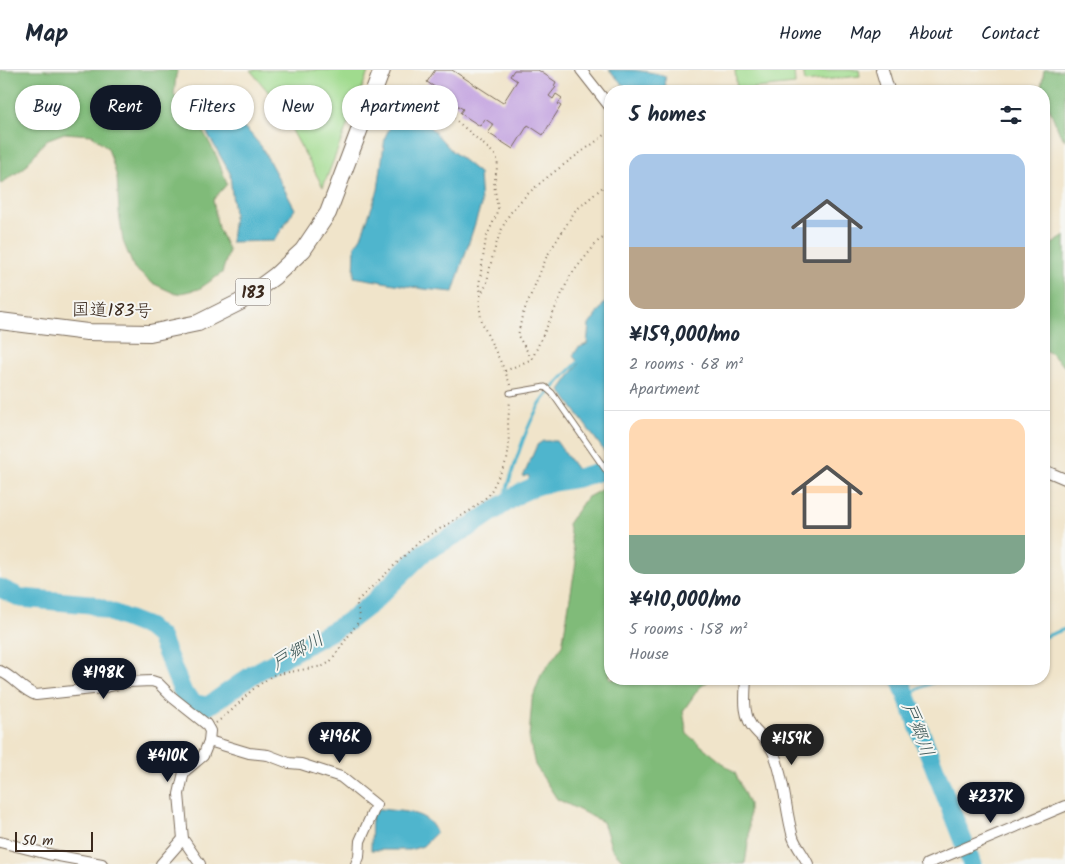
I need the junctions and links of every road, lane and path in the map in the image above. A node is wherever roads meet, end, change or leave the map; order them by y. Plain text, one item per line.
1 (382, 70) edge
2 (581, 70) edge
3 (882, 70) edge
4 (883, 85) edge
5 (604, 99) edge
6 (458, 122) edge
7 (604, 136) edge
8 (604, 186) edge
9 (604, 238) edge
10 (481, 293) junction
11 (0, 321) edge
12 (532, 359) junction
13 (505, 371) junction
14 (510, 394) junction
15 (604, 469) edge
16 (1050, 473) edge
17 (1065, 479) edge
18 (0, 671) edge
19 (746, 685) edge
20 (212, 726) dead end
21 (209, 741) junction
22 (1065, 806) edge
23 (183, 839) junction
24 (0, 842) edge
25 (102, 864) edge
26 (162, 864) edge
27 (200, 864) edge
28 (356, 864) edge
29 (808, 864) edge
30 (927, 864) edge

1 - 11 highway, 国道183号 / 183
2 - 5 street
3 - 4 street
6 - 10 path
7 - 10 path
8 - 12 path
9 - 12 path
10 - 13 path
12 - 13 path
13 - 14 path
14 - 15 lane
14 - 20 path
16 - 17 street
18 - 21 street
19 - 29 street
21 - 23 street
21 - 28 street
22 - 30 street
23 - 26 street
23 - 27 street
24 - 25 street

